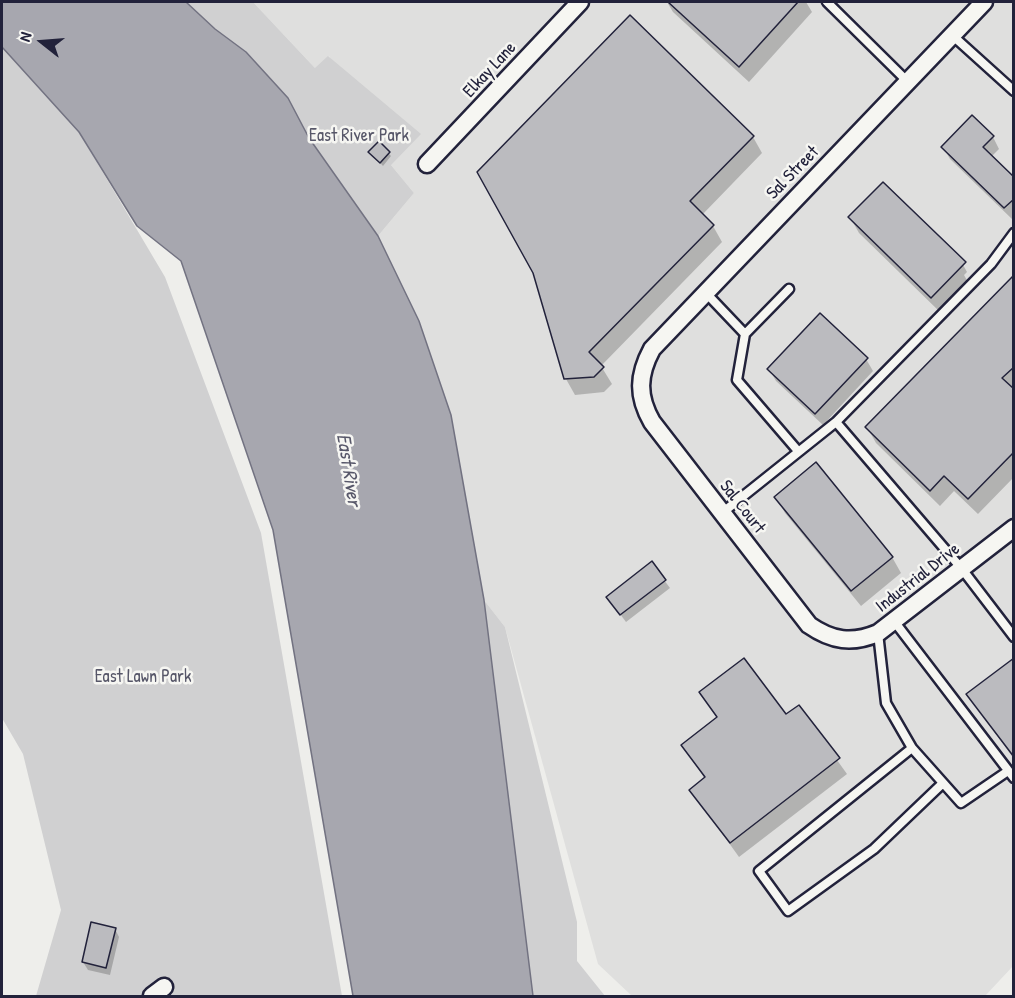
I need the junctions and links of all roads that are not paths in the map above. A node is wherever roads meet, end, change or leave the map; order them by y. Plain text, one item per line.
1 (580, 2) edge
2 (827, 2) edge
3 (984, 2) edge
4 (952, 35) junction
5 (908, 82) junction
6 (1014, 91) edge
7 (427, 164) dead end
8 (1014, 233) edge
9 (789, 289) dead end
10 (706, 293) junction
11 (745, 334) junction
12 (640, 378) joint
13 (836, 422) junction
14 (798, 451) junction
15 (722, 513) junction
16 (1014, 528) edge
17 (962, 569) junction
18 (894, 621) junction
19 (878, 633) junction
20 (1014, 637) edge
21 (840, 640) joint
22 (912, 748) junction
23 (1011, 774) edge
24 (943, 783) junction

1 - 7 street, Elkay Lane
2 - 5 lane
3 - 4 street, Sal Street
4 - 5 street, Sal Street
4 - 6 lane
5 - 10 street, Sal Street
8 - 13 lane
9 - 11 lane
10 - 11 lane
10 - 12 street, Sal Street
11 - 14 lane
12 - 15 street, Sal Court
13 - 14 lane
13 - 17 lane
14 - 15 lane
15 - 21 street, Sal Court
16 - 17 street, Industrial Drive
17 - 18 street, Industrial Drive
17 - 20 lane
18 - 19 street, Industrial Drive
18 - 23 lane
19 - 21 street, Industrial Drive
19 - 22 lane
22 - 24 lane
22 - 24 lane
23 - 24 lane

